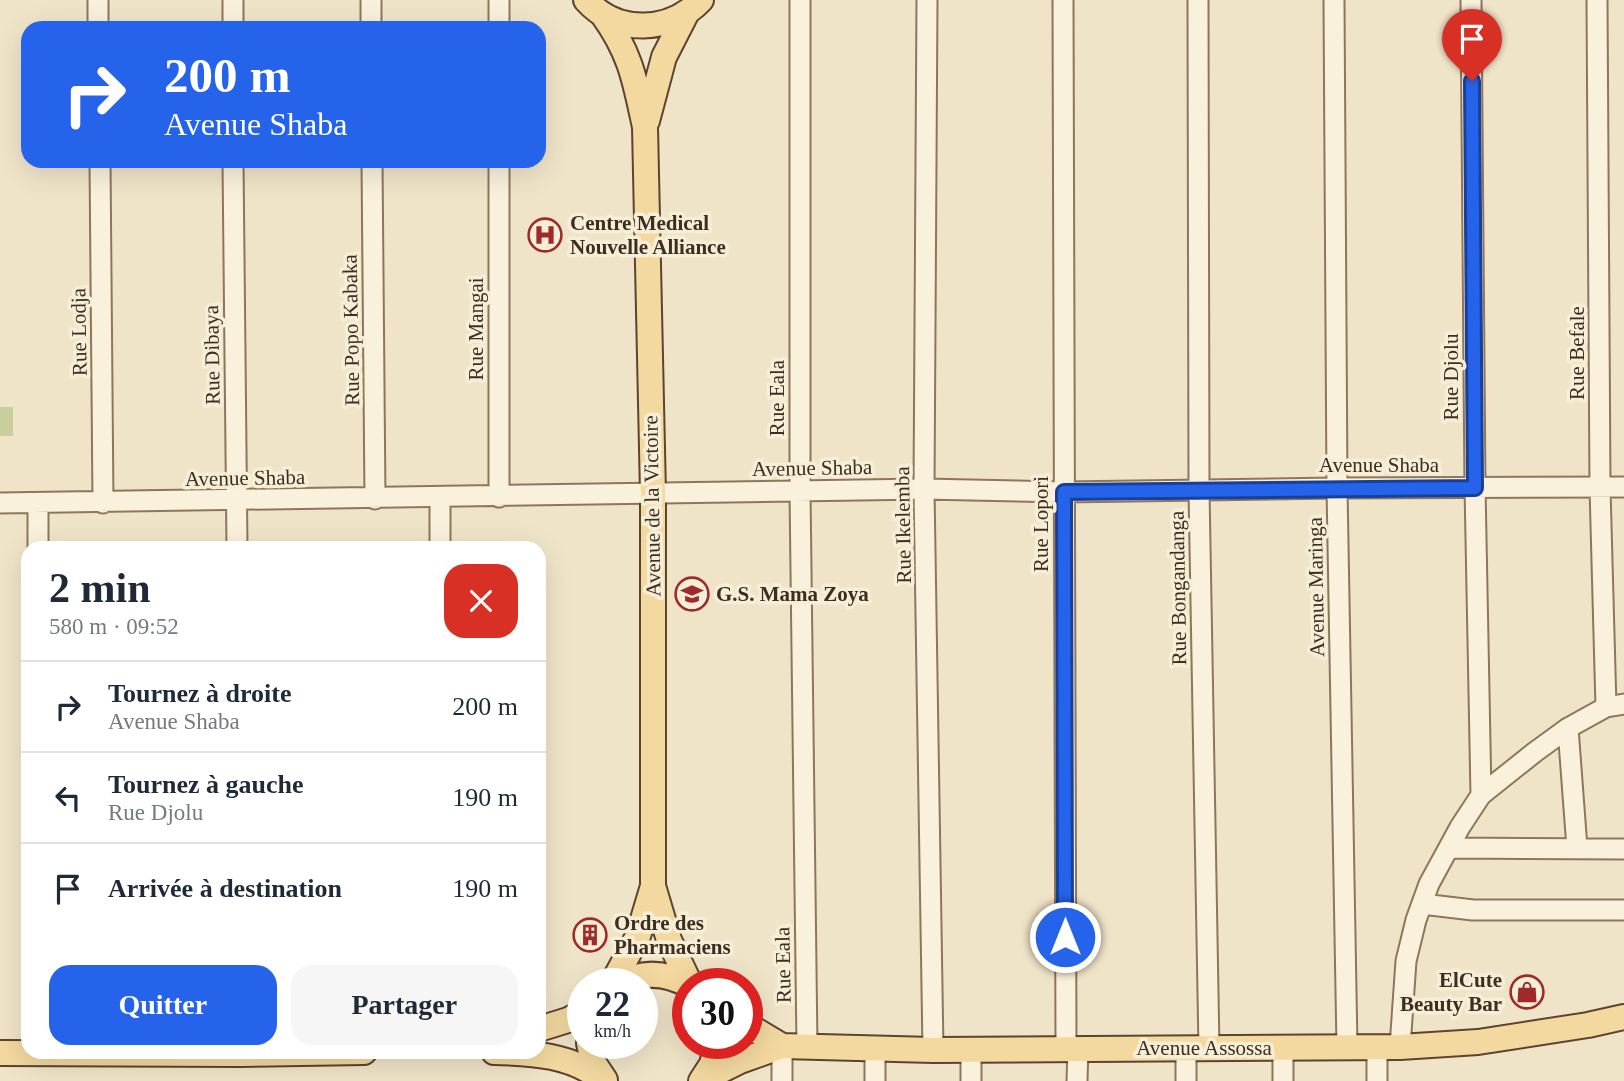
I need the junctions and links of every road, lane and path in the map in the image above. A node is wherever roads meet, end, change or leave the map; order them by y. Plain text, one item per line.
1 (98, 0) edge
2 (233, 0) edge
3 (371, 0) edge
4 (499, 0) edge
5 (800, 0) edge
6 (927, 0) edge
7 (1063, 0) edge
8 (1198, 0) edge
9 (1334, 0) edge
10 (1471, 0) edge
11 (1597, 0) edge
12 (595, 7) edge
13 (694, 7) edge
14 (98, 21) edge
15 (233, 21) edge
16 (371, 21) edge
17 (499, 21) edge
18 (645, 127) junction
19 (100, 168) edge
20 (233, 168) edge
21 (372, 168) edge
22 (499, 168) edge
23 (1624, 487) edge
24 (1337, 488) junction
25 (1475, 488) junction
26 (1601, 488) junction
27 (924, 489) junction
28 (1199, 490) junction
29 (800, 491) junction
30 (1064, 492) junction
31 (653, 494) junction
32 (499, 497) junction
33 (440, 498) junction
34 (376, 499) junction
35 (236, 501) junction
36 (0, 503) edge
37 (38, 503) junction
38 (103, 503) junction
39 (38, 541) edge
40 (237, 541) edge
41 (440, 541) edge
42 (1615, 705) edge
43 (1568, 729) junction
44 (1481, 796) junction
45 (1449, 848) junction
46 (1577, 848) junction
47 (1624, 849) edge
48 (653, 886) junction
49 (1422, 904) junction
50 (1624, 910) edge
51 (621, 968) edge
52 (682, 968) edge
53 (1624, 1017) edge
54 (567, 1020) edge
55 (546, 1027) edge
56 (763, 1035) edge
57 (0, 1040) edge
58 (21, 1040) edge
59 (782, 1046) junction
60 (807, 1047) junction
61 (1347, 1047) junction
62 (1388, 1047) junction
63 (1072, 1048) junction
64 (1283, 1048) junction
65 (876, 1049) junction
66 (971, 1049) junction
67 (1197, 1049) junction
68 (933, 1050) junction
69 (0, 1053) edge
70 (21, 1053) edge
71 (546, 1055) edge
72 (592, 1059) edge
73 (713, 1059) edge
74 (605, 1081) edge
75 (701, 1081) edge
76 (782, 1081) edge
77 (875, 1081) edge
78 (971, 1081) edge
79 (1077, 1081) edge
80 (1186, 1081) edge
81 (1283, 1081) edge
82 (1377, 1081) edge

1 - 14 street
2 - 15 street
3 - 16 street
4 - 17 street
5 - 29 street, Rue Eala
6 - 27 street, Rue Ikelemba
7 - 30 street, Rue Lopori
8 - 28 street, Rue Bongandanga
9 - 24 street, Avenue Maringa
10 - 25 street, Rue Djolu
11 - 26 street, Rue Befale
12 - 13 main road
12 - 18 main road
13 - 18 main road
18 - 31 main road, Avenue de la Victoire
19 - 38 street, Rue Lodja
20 - 35 street, Rue Dibaya
21 - 34 street, Rue Popo Kabaka
22 - 32 street, Rue Mangai
23 - 26 street, Avenue Shaba
24 - 25 street, Avenue Shaba
24 - 28 street, Avenue Shaba
24 - 61 street, Avenue Maringa
25 - 26 street, Avenue Shaba
25 - 44 street, Rue Djolu
26 - 42 street, Rue Befale
27 - 29 street, Avenue Shaba
27 - 30 street, Avenue Shaba
27 - 68 street, Rue Ikelemba
28 - 30 street, Avenue Shaba
28 - 67 street, Rue Bongandanga
29 - 31 street, Avenue Shaba
29 - 60 street, Rue Eala
30 - 63 street, Rue Lopori
31 - 32 street, Avenue Shaba
31 - 48 main road, Avenue de la Victoire
32 - 33 street, Avenue Shaba
33 - 34 street, Avenue Shaba
33 - 41 street
34 - 35 street, Avenue Shaba
35 - 38 street, Avenue Shaba
35 - 40 street, Rue Dibaya
36 - 37 street, Avenue Shaba
37 - 38 street, Avenue Shaba
37 - 39 street
42 - 43 street
43 - 44 street
43 - 46 street
44 - 45 street
45 - 46 street
45 - 49 street
46 - 47 street
48 - 51 main road
48 - 52 main road
49 - 50 street
49 - 62 street
53 - 62 main road, Avenue Assossa
54 - 55 main road
56 - 59 main road
57 - 58 main road
59 - 60 main road, Avenue Assossa
59 - 75 main road
59 - 76 street
60 - 65 main road, Avenue Assossa
61 - 62 main road, Avenue Assossa
61 - 64 main road, Avenue Assossa
62 - 82 street
63 - 66 main road, Avenue Assossa
63 - 67 main road, Avenue Assossa
63 - 79 street, Rue Lopori
64 - 67 main road, Avenue Assossa
64 - 81 street
65 - 68 main road, Avenue Assossa
65 - 77 street
66 - 68 main road, Avenue Assossa
66 - 78 street
67 - 80 street, Rue Bongandanga
69 - 70 main road
71 - 74 main road
72 - 74 main road
73 - 75 main road

